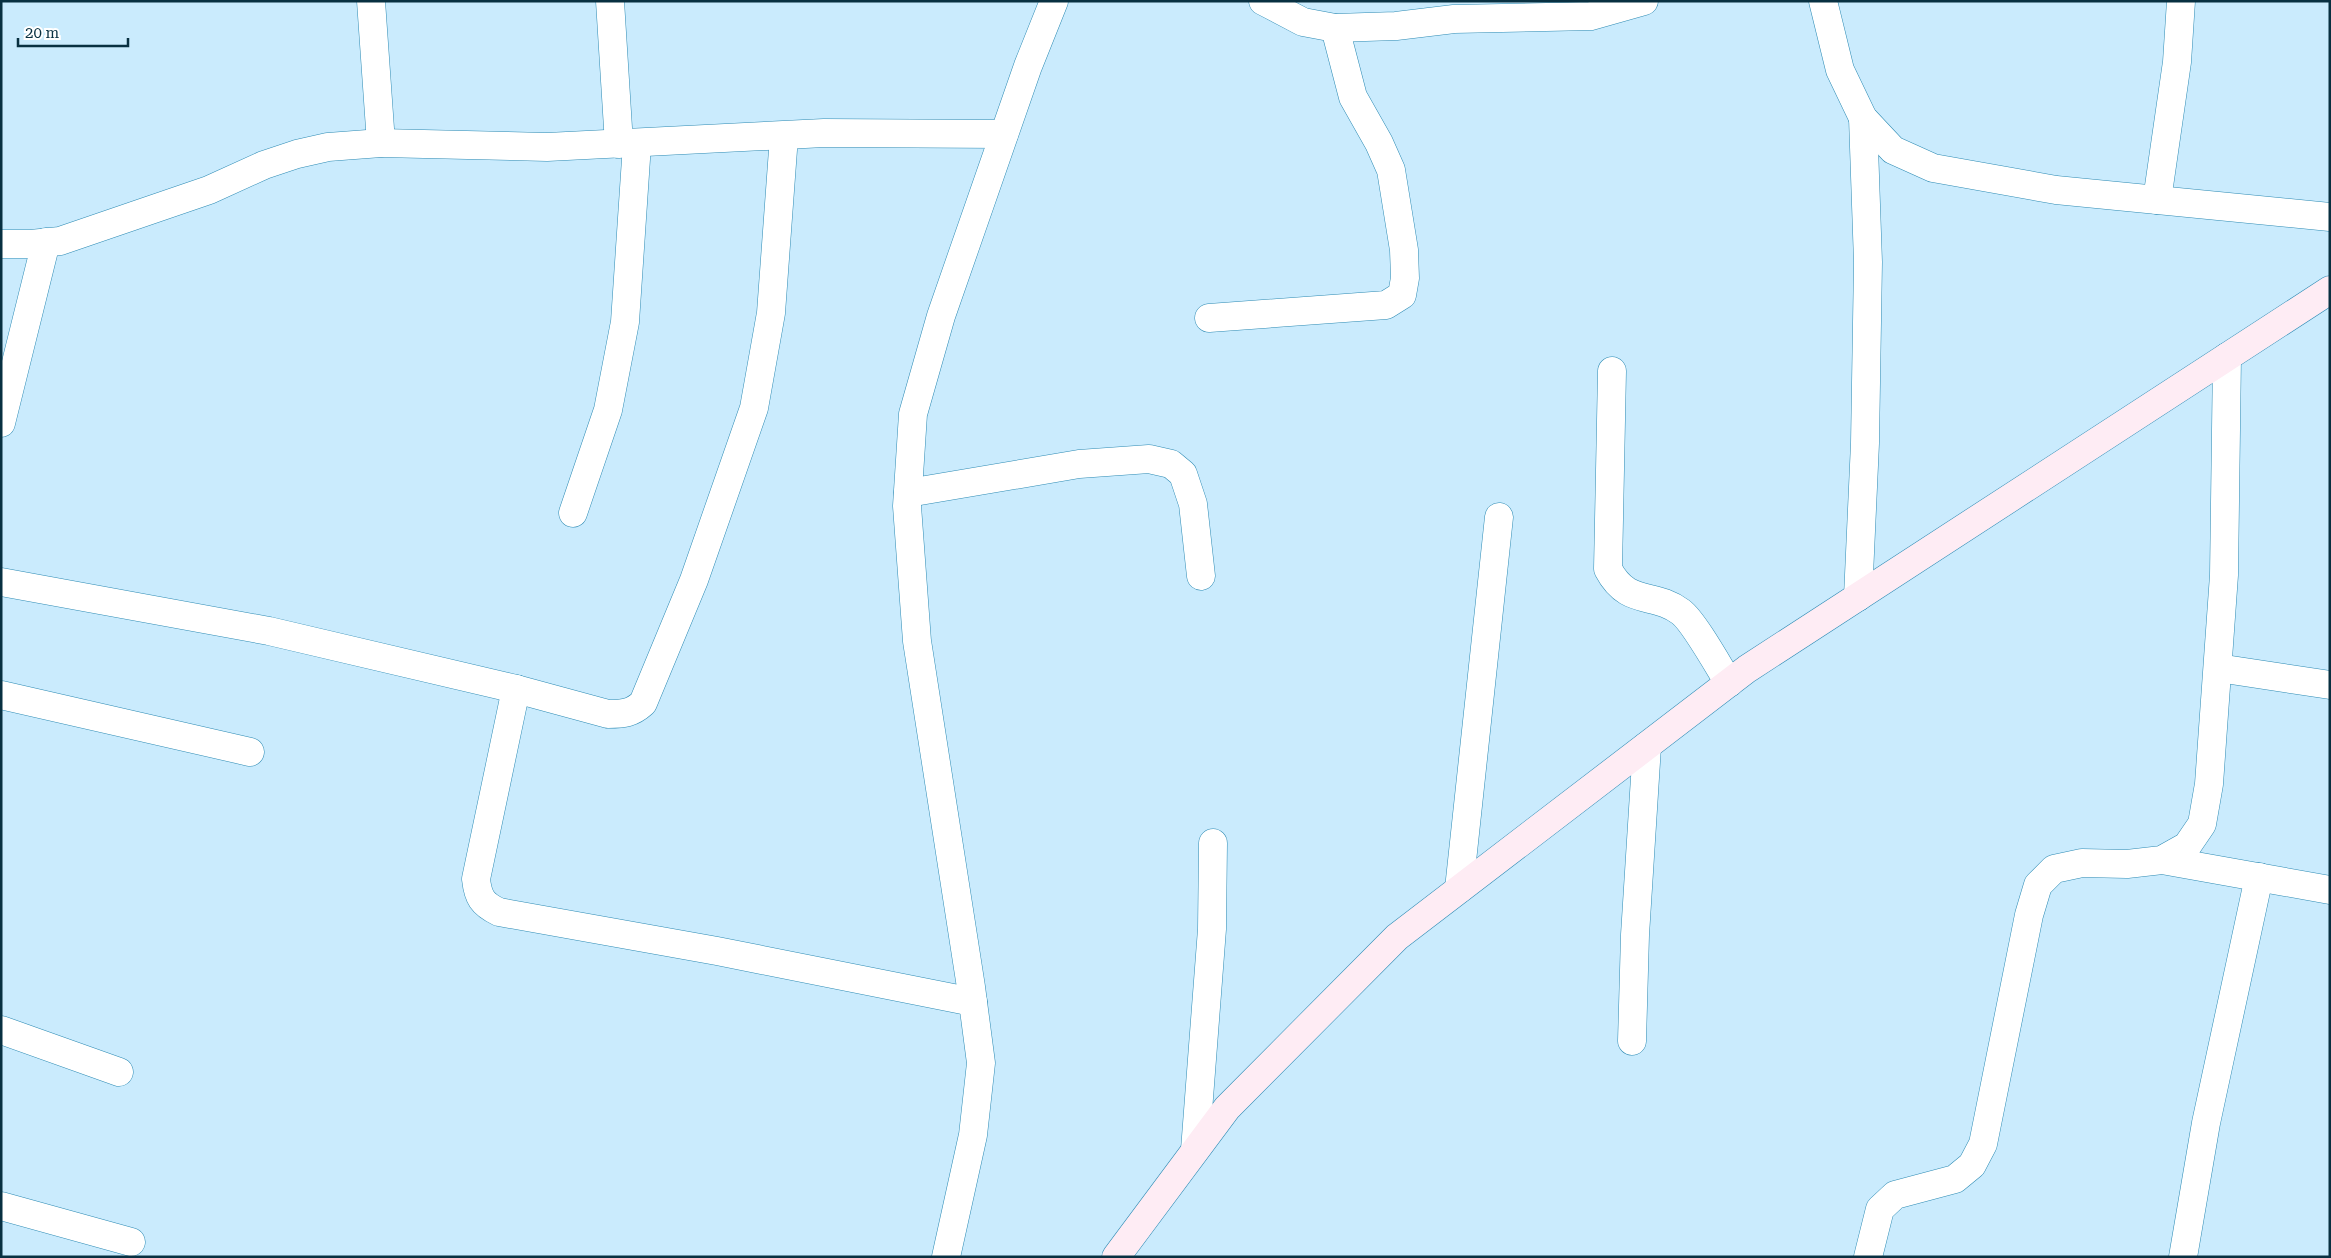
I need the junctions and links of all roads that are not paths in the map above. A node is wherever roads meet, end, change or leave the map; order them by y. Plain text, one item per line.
1 (371, 1) edge
2 (610, 1) edge
3 (1054, 1) edge
4 (1263, 1) edge
5 (1644, 1) edge
6 (1823, 1) edge
7 (2181, 1) edge
8 (1304, 11) edge
9 (1435, 12) edge
10 (1335, 28) junction
11 (1863, 118) junction
12 (1004, 134) junction
13 (784, 136) junction
14 (381, 143) junction
15 (628, 144) junction
16 (2157, 200) junction
17 (2330, 217) edge
18 (46, 242) junction
19 (1, 244) edge
20 (2330, 290) edge
21 (1209, 318) dead end
22 (2227, 357) junction
23 (1612, 371) dead end
24 (1, 423) edge
25 (908, 493) junction
26 (573, 514) dead end
27 (1499, 517) dead end
28 (1201, 576) dead end
29 (1, 582) edge
30 (1858, 597) junction
31 (2218, 668) junction
32 (1728, 683) junction
33 (2330, 685) edge
34 (516, 689) junction
35 (1, 695) edge
36 (1647, 746) junction
37 (250, 752) dead end
38 (1213, 843) dead end
39 (2162, 860) junction
40 (2259, 877) junction
41 (1459, 889) junction
42 (2330, 890) edge
43 (973, 1002) junction
44 (1, 1030) edge
45 (1632, 1041) dead end
46 (119, 1072) dead end
47 (1195, 1150) junction
48 (1, 1206) edge
49 (131, 1242) dead end
50 (1117, 1256) edge
51 (946, 1257) edge
52 (1868, 1257) edge
53 (2183, 1257) edge

1 - 14 street
2 - 15 street
3 - 12 street
4 - 8 street
5 - 9 street
6 - 11 street
7 - 16 street
8 - 10 street
9 - 10 street
10 - 21 street
11 - 16 street
11 - 30 street
12 - 13 street
12 - 25 street
13 - 15 street
13 - 34 street
14 - 15 street
14 - 18 street
15 - 26 street
16 - 17 street
18 - 19 street
18 - 24 street
20 - 22 street
22 - 30 street
22 - 31 street
23 - 32 street
25 - 28 street
25 - 43 street
27 - 41 street
29 - 34 street
30 - 32 street
31 - 33 street
31 - 39 street
32 - 36 street
34 - 43 street
35 - 37 street
36 - 41 street
36 - 45 street
38 - 47 street
39 - 40 street
39 - 52 street
40 - 42 street
40 - 53 street
41 - 47 street
43 - 51 street
44 - 46 street
47 - 50 street
48 - 49 street

